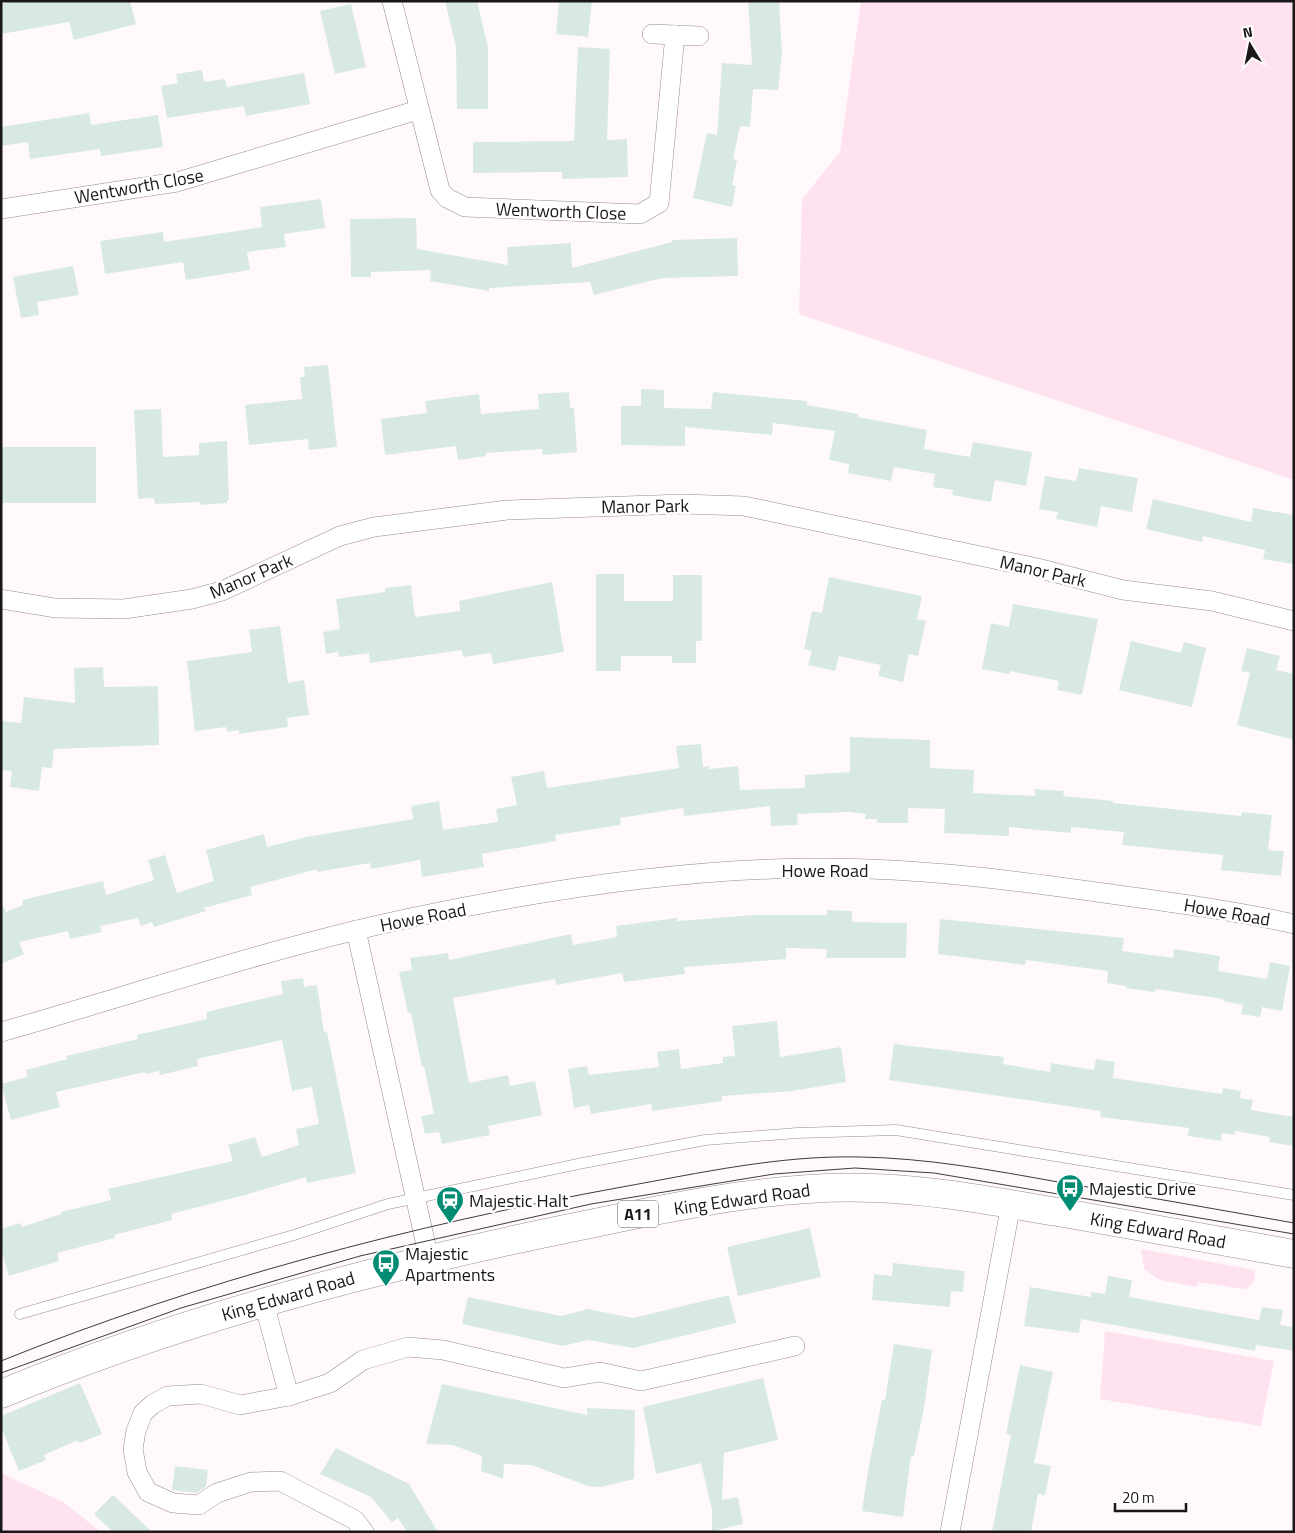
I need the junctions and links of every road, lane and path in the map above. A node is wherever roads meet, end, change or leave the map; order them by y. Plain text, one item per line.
1 (392, 1) edge
2 (652, 34) dead end
3 (675, 35) junction
4 (699, 36) dead end
5 (418, 110) junction
6 (1, 209) edge
7 (1, 600) edge
8 (1294, 622) edge
9 (1294, 924) edge
10 (356, 930) junction
11 (1, 1032) edge
12 (1294, 1195) edge
13 (414, 1199) junction
14 (1011, 1204) junction
15 (1294, 1254) edge
16 (428, 1259) junction
17 (264, 1303) junction
18 (20, 1314) dead end
19 (795, 1346) dead end
20 (1, 1394) edge
21 (289, 1396) junction
22 (364, 1532) edge
23 (950, 1532) edge

1 - 5 street, Wentworth Close
2 - 3 street
3 - 4 street
3 - 5 street, Wentworth Close
5 - 6 street, Wentworth Close
7 - 8 street, Manor Park
9 - 10 street, Howe Road
10 - 11 street, Howe Road
10 - 13 street, Howe Road
12 - 13 lane
13 - 16 street, Howe Road
13 - 18 lane
14 - 15 main road, King Edward Road / A11
14 - 16 main road, King Edward Road / A11
14 - 23 street
16 - 17 main road, King Edward Road / A11
17 - 20 main road, King Edward Road / A11
17 - 21 street
19 - 21 street
21 - 22 street

